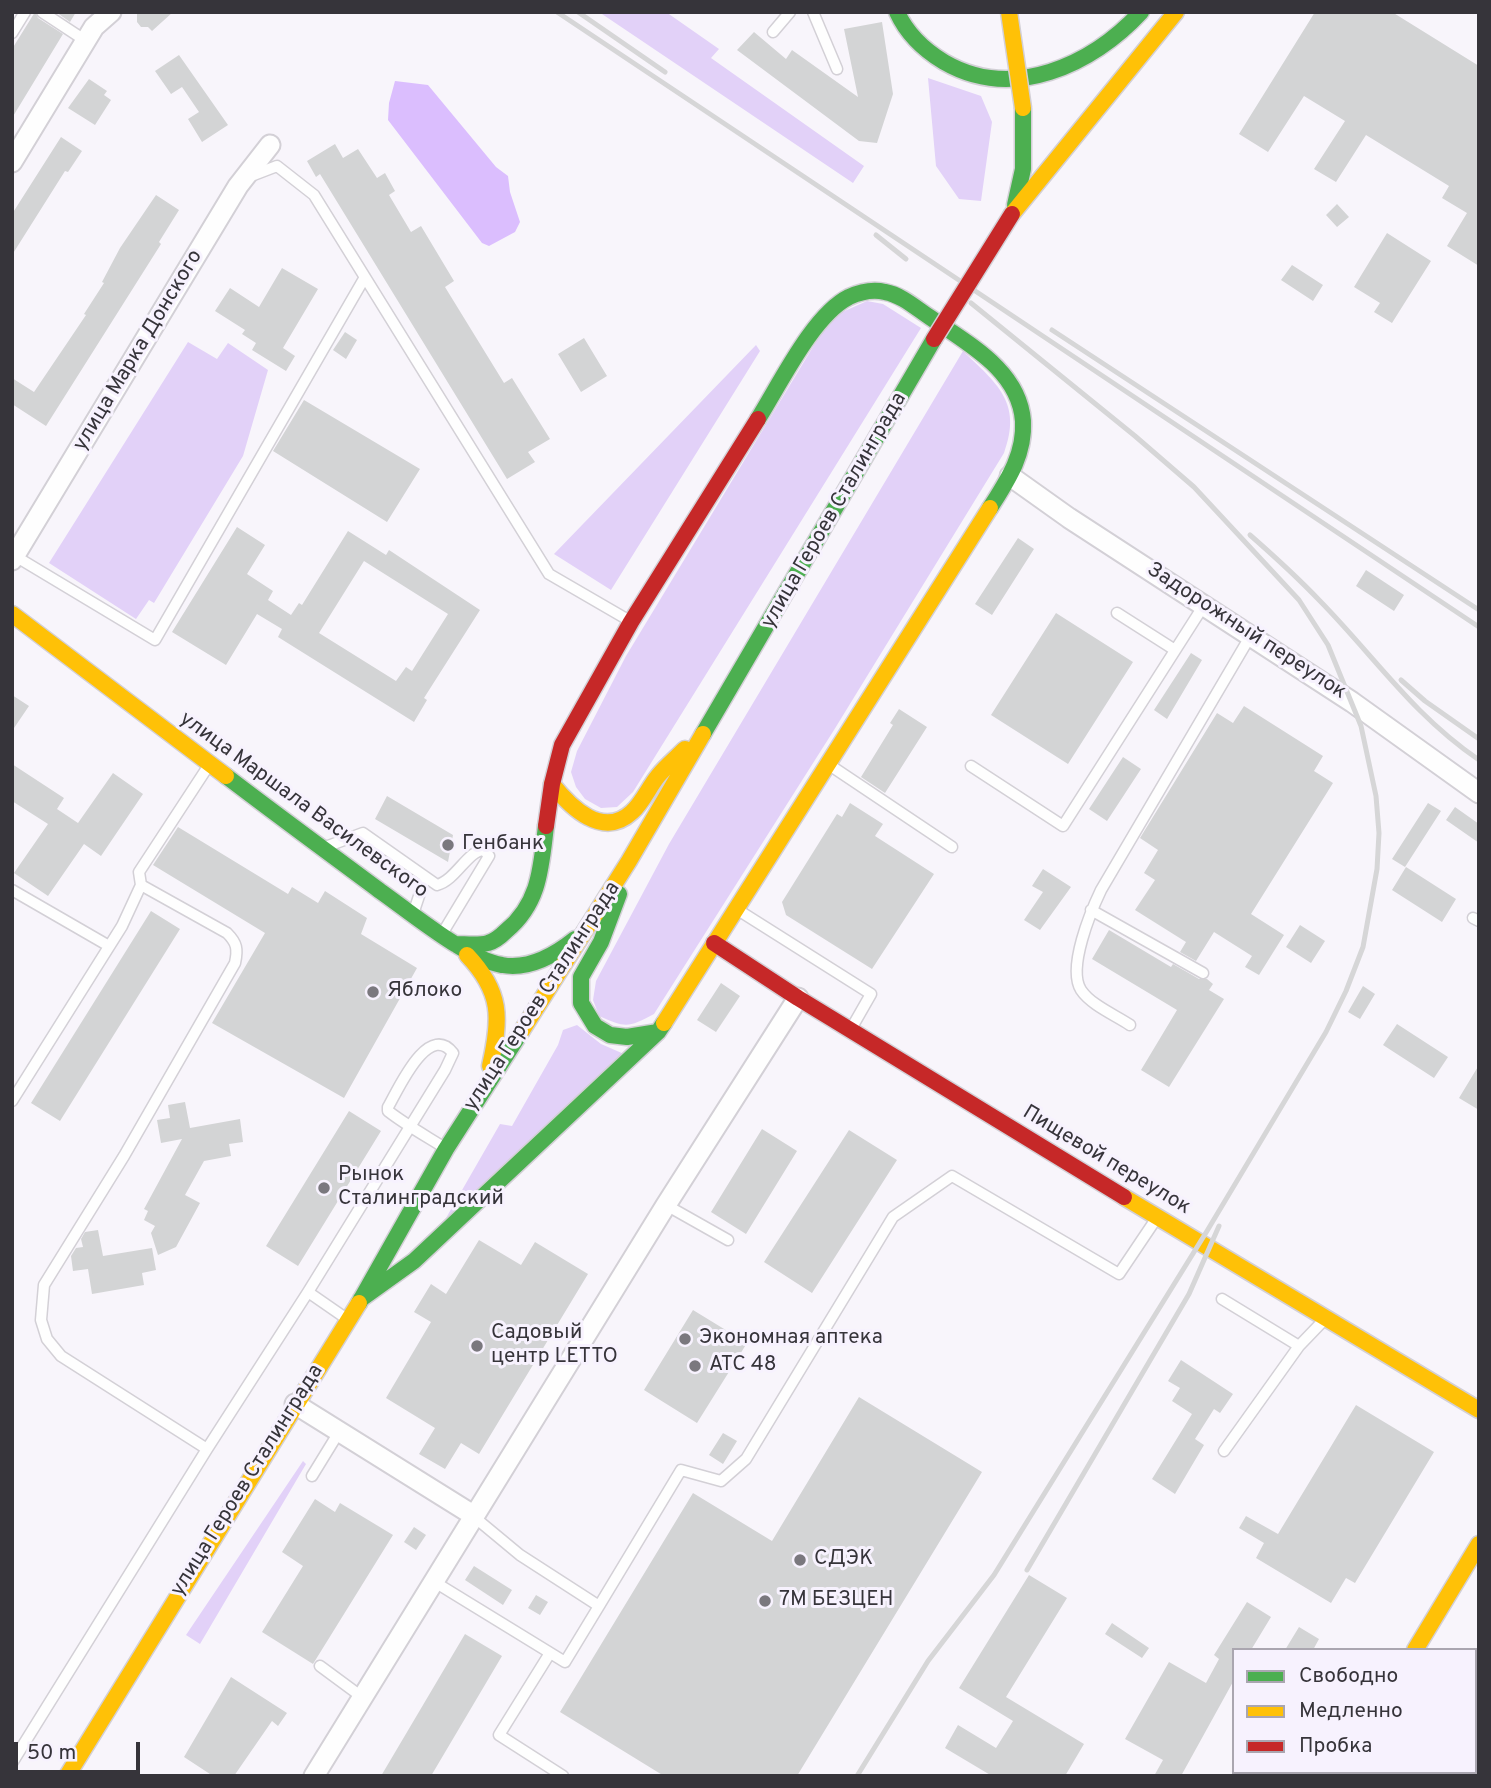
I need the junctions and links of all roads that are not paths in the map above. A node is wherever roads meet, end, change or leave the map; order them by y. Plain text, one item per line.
1 (25, 12) edge
2 (42, 12) edge
3 (111, 12) edge
4 (790, 12) edge
5 (813, 12) edge
6 (897, 12) edge
7 (1009, 12) edge
8 (1141, 12) edge
9 (1176, 12) edge
10 (773, 32) dead end
11 (12, 33) edge
12 (86, 41) junction
13 (836, 68) dead end
14 (18, 140) edge
15 (270, 145) dead end
16 (12, 162) edge
17 (238, 186) junction
18 (1012, 214) junction
19 (365, 277) junction
20 (1010, 476) junction
21 (14, 558) edge
22 (1204, 604) junction
23 (1117, 613) dead end
24 (12, 614) edge
25 (631, 622) junction
26 (1251, 635) junction
27 (1175, 650) junction
28 (709, 727) junction
29 (209, 764) junction
30 (827, 764) junction
31 (971, 766) dead end
32 (552, 783) junction
33 (1479, 793) edge
34 (952, 847) dead end
35 (324, 848) junction
36 (629, 861) junction
37 (425, 878) junction
38 (141, 884) junction
39 (12, 890) edge
40 (736, 909) junction
41 (1091, 910) junction
42 (413, 915) junction
43 (584, 932) junction
44 (449, 939) junction
45 (714, 943) junction
46 (109, 946) junction
47 (1203, 973) dead end
48 (798, 998) junction
49 (1130, 1024) dead end
50 (851, 1030) junction
51 (658, 1032) junction
52 (482, 1092) junction
53 (12, 1101) edge
54 (410, 1126) junction
55 (446, 1149) junction
56 (666, 1205) junction
57 (1157, 1216) junction
58 (728, 1240) dead end
59 (308, 1292) junction
60 (1222, 1298) dead end
61 (361, 1299) junction
62 (348, 1319) junction
63 (1325, 1319) junction
64 (1299, 1346) junction
65 (295, 1404) junction
66 (1479, 1410) edge
67 (339, 1432) junction
68 (207, 1449) junction
69 (1224, 1451) dead end
70 (312, 1476) dead end
71 (473, 1515) junction
72 (1479, 1545) edge
73 (433, 1581) junction
74 (599, 1606) junction
75 (1416, 1648) edge
76 (550, 1653) junction
77 (320, 1666) dead end
78 (362, 1697) junction
79 (12, 1763) edge
80 (67, 1776) edge
81 (314, 1776) edge
82 (564, 1776) edge

1 - 11 lane
2 - 12 lane
3 - 12 street
4 - 10 lane
5 - 13 lane
6 - 8 street
7 - 18 street, bridge
9 - 18 street
12 - 14 street
14 - 16 street
15 - 17 street, улица Марка Донского
17 - 19 lane
17 - 21 street, улица Марка Донского
18 - 28 street, улица Героев Сталинграда, bridge
19 - 21 lane
19 - 25 lane
20 - 22 street, Задорожный переулок
20 - 25 street
20 - 30 street
22 - 26 street, Задорожный переулок
22 - 27 lane
23 - 27 lane
24 - 29 street, улица Маршала Василевского
25 - 32 street
26 - 33 street, Задорожный переулок
26 - 41 lane
27 - 31 lane
28 - 32 street
28 - 36 street, улица Героев Сталинграда
29 - 35 street, улица Маршала Василевского
29 - 38 lane
30 - 34 lane
30 - 40 street
32 - 44 street
35 - 37 lane
35 - 42 street, улица Маршала Василевского
36 - 43 street, улица Героев Сталинграда
36 - 51 street
37 - 42 lane
37 - 44 lane
38 - 46 lane
38 - 68 lane
39 - 46 lane
40 - 45 street
40 - 50 lane
41 - 47 lane
41 - 49 lane
42 - 44 street, улица Маршала Василевского
43 - 44 street, улица Маршала Василевского
43 - 52 street, улица Героев Сталинграда
44 - 52 street
45 - 48 street, Пищевой переулок
45 - 51 street
46 - 53 lane
48 - 50 street, Пищевой переулок
48 - 56 street
50 - 57 street, Пищевой переулок
51 - 61 street
52 - 55 street, улица Героев Сталинграда
54 - 54 lane
54 - 55 lane
54 - 59 lane
55 - 61 street, улица Героев Сталинграда
56 - 58 lane
56 - 71 street
57 - 63 street, Пищевой переулок
57 - 74 lane
59 - 62 lane
59 - 68 lane
60 - 64 lane
61 - 62 street, улица Героев Сталинграда
62 - 65 street, улица Героев Сталинграда
63 - 64 lane
63 - 66 street, Пищевой переулок
64 - 69 lane
65 - 67 street
65 - 80 street, улица Героев Сталинграда
67 - 70 lane
67 - 71 street
68 - 79 lane
71 - 73 street
71 - 74 lane
72 - 75 street
73 - 76 lane
73 - 78 street
74 - 76 lane
76 - 82 lane
77 - 78 lane
78 - 81 street

